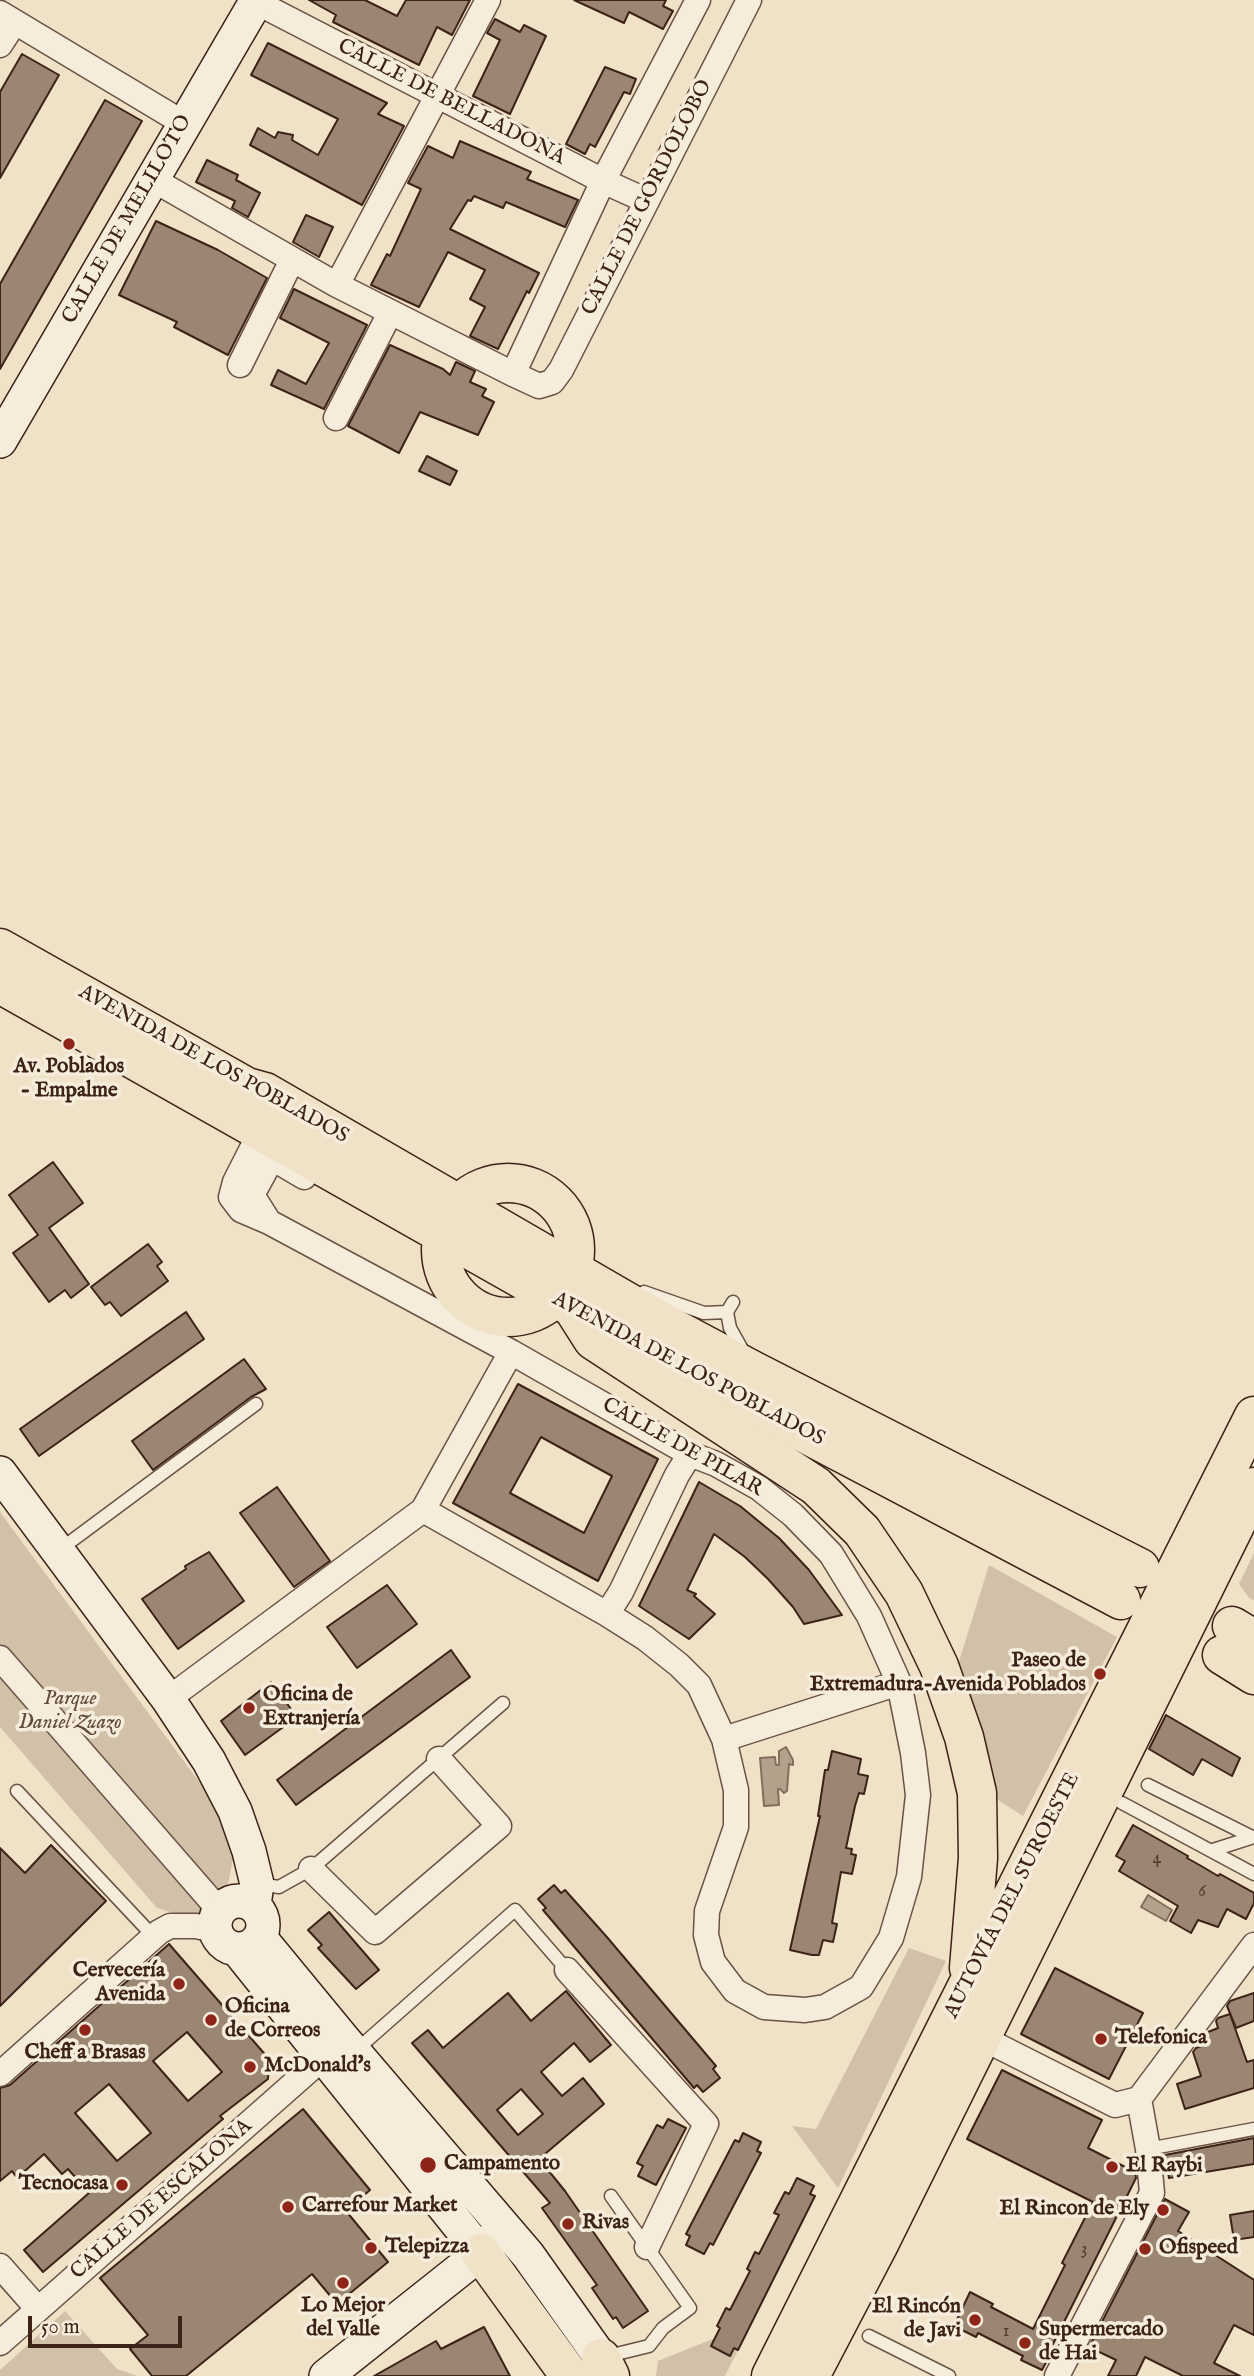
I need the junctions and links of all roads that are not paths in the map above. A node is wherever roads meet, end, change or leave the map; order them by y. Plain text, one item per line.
1 (488, 0) edge
2 (698, 0) edge
3 (749, 0) edge
4 (257, 1) edge
5 (7, 18) edge
6 (0, 45) edge
7 (436, 95) junction
8 (185, 124) junction
9 (152, 179) junction
10 (603, 181) junction
11 (647, 201) junction
12 (292, 260) junction
13 (337, 285) junction
14 (390, 313) junction
15 (240, 365) dead end
16 (513, 374) junction
17 (336, 418) dead end
18 (0, 441) edge
19 (0, 948) edge
20 (0, 984) edge
21 (260, 1131) junction
22 (326, 1169) junction
23 (425, 1184) junction
24 (450, 1219) junction
25 (269, 1222) junction
26 (572, 1289) junction
27 (511, 1352) junction
28 (754, 1371) junction
29 (256, 1405) dead end
30 (1254, 1416) edge
31 (690, 1454) junction
32 (0, 1473) edge
33 (1254, 1487) edge
34 (424, 1510) junction
35 (58, 1551) junction
36 (1140, 1568) dead end
37 (1121, 1600) dead end
38 (607, 1614) junction
39 (1236, 1640) edge
40 (0, 1658) edge
41 (1254, 1675) edge
42 (899, 1683) junction
43 (168, 1699) junction
44 (503, 1703) dead end
45 (724, 1739) junction
46 (439, 1759) junction
47 (1149, 1785) dead end
48 (18, 1791) dead end
49 (1122, 1803) dead end
50 (1253, 1837) edge
51 (1213, 1850) junction
52 (311, 1868) junction
53 (1254, 1874) edge
54 (255, 1894) junction
55 (233, 1932) junction
56 (154, 1937) junction
57 (1254, 1945) edge
58 (567, 1970) joint
59 (967, 1988) junction
60 (998, 2046) dead end
61 (339, 2054) junction
62 (0, 2074) edge
63 (1139, 2099) junction
64 (1254, 2129) edge
65 (1148, 2149) junction
66 (611, 2196) dead end
67 (492, 2239) junction
68 (647, 2247) junction
69 (0, 2266) edge
70 (38, 2309) junction
71 (869, 2336) dead end
72 (0, 2343) edge
73 (593, 2370) edge
74 (327, 2376) edge
75 (771, 2376) edge
76 (810, 2376) edge
77 (949, 2376) edge
78 (1057, 2376) edge

1 - 7 street
2 - 10 street, CALLE DE GORDOLOBO
3 - 11 street, CALLE DE GORDOLOBO
4 - 7 street, CALLE DE BELLADONA
4 - 8 street, CALLE DE MELILOTO
5 - 6 street
5 - 8 street
7 - 10 street, CALLE DE BELLADONA
7 - 13 street
8 - 9 street, CALLE DE MELILOTO
9 - 12 street
9 - 18 street, CALLE DE MELILOTO
10 - 11 street, CALLE DE BELLADONA
10 - 16 street, CALLE DE GORDOLOBO
11 - 16 street, CALLE DE GORDOLOBO
12 - 13 street
12 - 15 street
13 - 14 street
14 - 16 street
14 - 17 street
19 - 23 main road, AVENIDA DE LOS POBLADOS
20 - 21 main road, AVENIDA DE LOS POBLADOS
21 - 22 main road, AVENIDA DE LOS POBLADOS
21 - 23 street, AVENIDA DE LOS POBLADOS
21 - 25 street, CALLE DE PILAR
22 - 24 main road, AVENIDA DE LOS POBLADOS
22 - 25 street
23 - 24 main road, AVENIDA DE LOS POBLADOS
24 - 26 main road, AVENIDA DE LOS POBLADOS
24 - 26 main road
25 - 27 street, CALLE DE PILAR
26 - 28 main road, AVENIDA DE LOS POBLADOS
26 - 28 lane
26 - 37 main road, AVENIDA DE LOS POBLADOS
26 - 59 main road
27 - 31 street, CALLE DE PILAR
27 - 34 street
28 - 36 main road, AVENIDA DE LOS POBLADOS
29 - 35 lane
30 - 59 main road, AUTOVÍA DEL SUROESTE
31 - 38 street
31 - 42 street, CALLE DE PILAR
32 - 35 street
33 - 76 main road, AUTOVÍA DEL SUROESTE
34 - 38 street, CALLE DE PILAR
34 - 43 street
35 - 43 street
38 - 45 street, CALLE DE PILAR
39 - 41 main road
40 - 55 street
42 - 45 street
42 - 45 street, CALLE DE PILAR
43 - 54 street
44 - 46 lane
46 - 52 lane
46 - 52 street
47 - 50 lane
48 - 56 lane
49 - 51 lane
50 - 51 lane
51 - 53 lane
52 - 54 lane
54 - 55 street
55 - 56 street
55 - 61 street
56 - 62 street
57 - 63 street
58 - 61 lane
58 - 68 street
59 - 75 main road, AUTOVÍA DEL SUROESTE
60 - 63 street
61 - 67 street
61 - 70 street, CALLE DE ESCALONA
63 - 65 street
64 - 65 lane
65 - 78 street
66 - 68 lane
67 - 73 main road
67 - 74 street
68 - 73 lane
69 - 70 street
70 - 72 street, CALLE DE ESCALONA
71 - 77 lane

